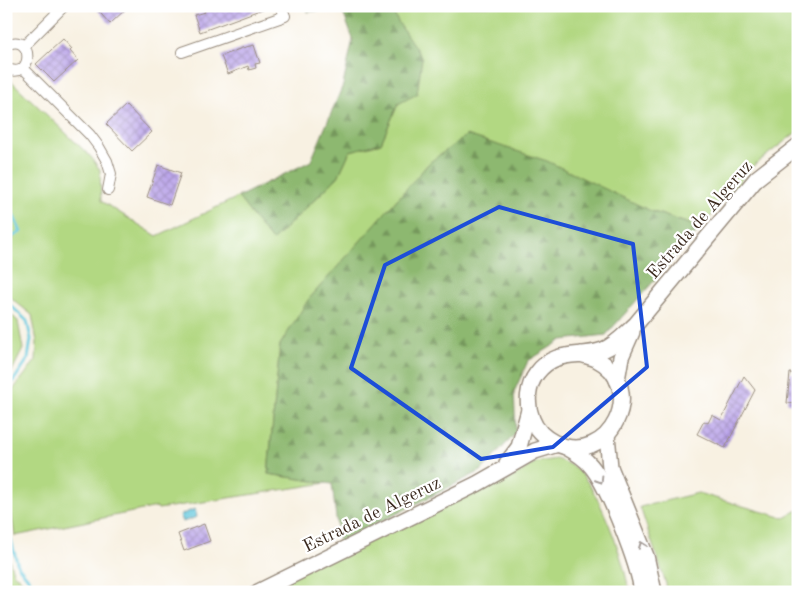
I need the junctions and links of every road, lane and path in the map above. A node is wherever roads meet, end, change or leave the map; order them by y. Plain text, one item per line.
1 (64, 6) edge
2 (283, 11) edge
3 (6, 45) edge
4 (24, 46) junction
5 (182, 52) dead end
6 (6, 68) edge
7 (23, 68) junction
8 (798, 146) edge
9 (108, 190) dead end
10 (636, 324) junction
11 (582, 354) junction
12 (617, 380) junction
13 (529, 410) junction
14 (607, 435) junction
15 (562, 446) junction
16 (502, 470) junction
17 (258, 592) edge
18 (642, 592) edge
19 (654, 592) edge

1 - 4 street
2 - 5 street
3 - 4 street
4 - 7 street
6 - 7 street
7 - 9 street
8 - 10 main road, Estrada de Algeruz
10 - 11 main road, Estrada de Algeruz
10 - 12 main road, Estrada de Algeruz
11 - 12 main road
11 - 13 main road, Estrada de Algeruz
12 - 14 main road, Estrada de Algeruz
13 - 15 main road, Estrada de Algeruz
13 - 16 main road, Estrada de Algeruz
14 - 15 main road, Estrada de Algeruz
19 -> 14 main road
15 - 16 main road, Estrada de Algeruz
15 -> 18 main road
16 - 17 main road, Estrada de Algeruz

